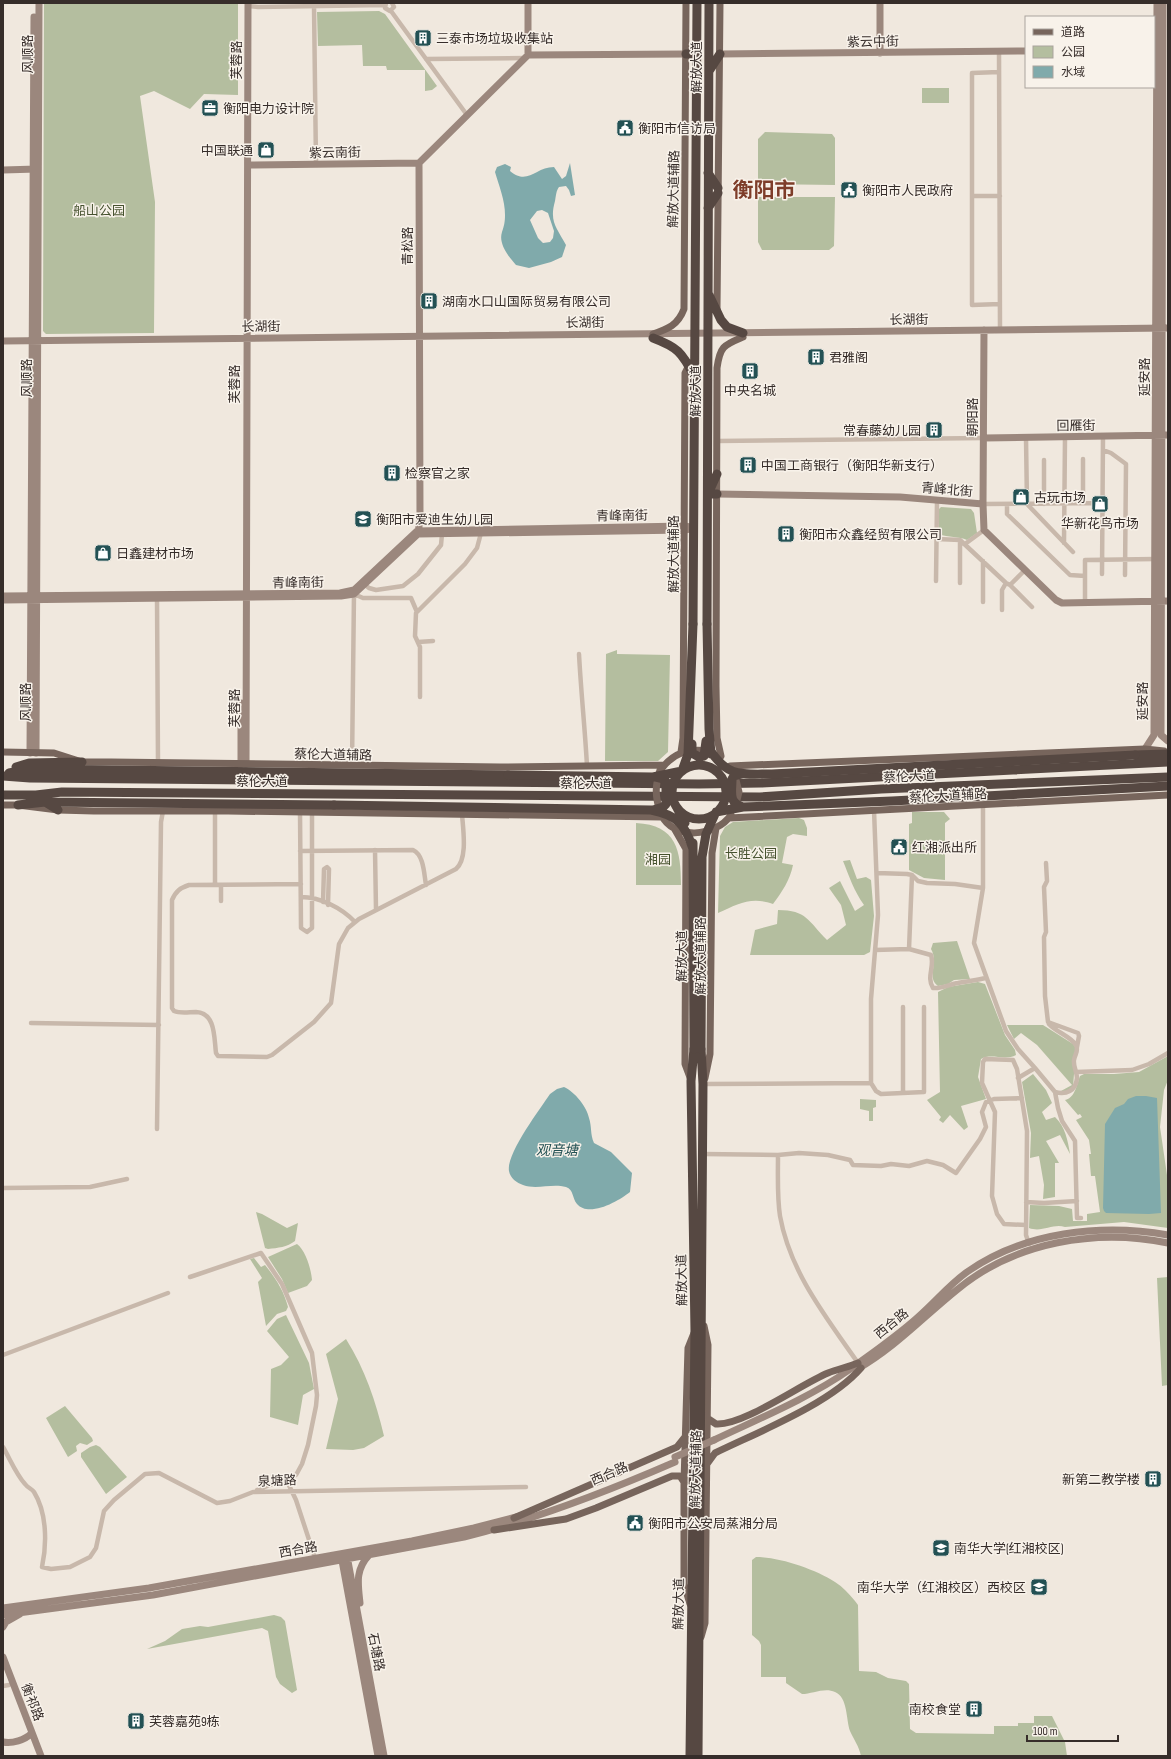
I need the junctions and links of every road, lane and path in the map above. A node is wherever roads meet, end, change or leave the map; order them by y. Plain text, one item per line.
1 (34, 3) edge
2 (39, 3) edge
3 (528, 3) edge
4 (686, 3) edge
5 (697, 3) edge
6 (709, 3) edge
7 (720, 3) edge
8 (880, 3) edge
9 (1157, 3) edge
10 (1163, 3) edge
11 (385, 4) edge
12 (247, 5) edge
13 (314, 6) junction
14 (392, 6) edge
15 (1166, 25) edge
16 (1158, 49) edge
17 (999, 51) junction
18 (1025, 51) edge
19 (880, 53) junction
20 (686, 54) junction
21 (697, 54) junction
22 (720, 54) junction
23 (527, 56) junction
24 (426, 59) junction
25 (708, 72) junction
26 (999, 72) junction
27 (467, 115) junction
28 (1162, 153) edge
29 (419, 163) junction
30 (316, 164) junction
31 (251, 165) dead end
32 (35, 168) junction
33 (3, 169) edge
34 (708, 173) junction
35 (718, 190) junction
36 (922, 191) dead end
37 (950, 191) dead end
38 (972, 196) junction
39 (1000, 196) junction
40 (708, 208) junction
41 (696, 209) junction
42 (684, 219) junction
43 (708, 290) junction
44 (1000, 304) junction
45 (717, 311) junction
46 (1000, 330) junction
47 (1162, 330) edge
48 (984, 332) junction
49 (695, 335) junction
50 (708, 335) junction
51 (743, 335) junction
52 (653, 336) junction
53 (420, 338) junction
54 (244, 340) junction
55 (3, 341) edge
56 (35, 343) junction
57 (3, 345) edge
58 (692, 362) junction
59 (1103, 436) junction
60 (1162, 436) edge
61 (1065, 437) junction
62 (984, 438) junction
63 (1026, 438) junction
64 (717, 441) junction
65 (1103, 450) junction
66 (1083, 459) dead end
67 (1044, 460) dead end
68 (717, 474) junction
69 (708, 494) junction
70 (717, 494) junction
71 (937, 500) junction
72 (1064, 503) junction
73 (1083, 503) junction
74 (1102, 503) junction
75 (983, 504) junction
76 (1007, 504) junction
77 (1027, 504) junction
78 (1044, 504) junction
79 (1165, 515) edge
80 (688, 528) junction
81 (984, 530) junction
82 (418, 532) junction
83 (481, 533) junction
84 (442, 534) junction
85 (936, 539) junction
86 (960, 540) junction
87 (1064, 543) junction
88 (965, 544) junction
89 (1073, 552) dead end
90 (1125, 559) junction
91 (1155, 559) junction
92 (1102, 560) junction
93 (983, 561) junction
94 (1025, 570) junction
95 (1102, 574) dead end
96 (1125, 574) dead end
97 (1085, 576) junction
98 (936, 581) dead end
99 (960, 583) dead end
100 (364, 584) junction
101 (1008, 584) junction
102 (354, 592) junction
103 (3, 596) edge
104 (244, 596) junction
105 (157, 597) junction
106 (34, 598) junction
107 (3, 600) edge
108 (983, 602) dead end
109 (1161, 602) edge
110 (1085, 603) junction
111 (1032, 607) dead end
112 (1002, 610) dead end
113 (417, 612) junction
114 (433, 641) dead end
115 (418, 642) junction
116 (579, 654) dead end
117 (691, 692) junction
118 (708, 692) junction
119 (420, 697) dead end
120 (689, 741) junction
121 (1168, 741) edge
122 (1145, 749) junction
123 (710, 750) junction
124 (3, 752) edge
125 (681, 752) junction
126 (33, 753) junction
127 (1168, 753) edge
128 (720, 756) junction
129 (82, 762) junction
130 (1168, 762) edge
131 (587, 766) junction
132 (121, 767) junction
133 (158, 767) junction
134 (244, 768) junction
135 (352, 770) junction
136 (663, 770) junction
137 (682, 771) junction
138 (735, 771) junction
139 (502, 772) junction
140 (3, 774) edge
141 (653, 777) junction
142 (721, 777) junction
143 (1168, 777) edge
144 (1168, 786) edge
145 (3, 795) edge
146 (36, 795) junction
147 (1168, 795) edge
148 (45, 802) junction
149 (3, 805) edge
150 (18, 805) junction
151 (983, 805) junction
152 (94, 807) junction
153 (163, 807) junction
154 (743, 807) junction
155 (677, 808) junction
156 (58, 810) junction
157 (314, 810) junction
158 (874, 810) junction
159 (215, 811) junction
160 (300, 812) junction
161 (716, 812) junction
162 (658, 813) junction
163 (462, 814) junction
164 (731, 815) junction
165 (674, 828) junction
166 (716, 828) junction
167 (706, 834) junction
168 (694, 849) junction
169 (375, 850) junction
170 (300, 851) junction
171 (312, 851) junction
172 (1046, 863) dead end
173 (877, 873) junction
174 (912, 875) junction
175 (301, 884) junction
176 (218, 885) junction
177 (426, 885) junction
178 (983, 888) junction
179 (301, 897) junction
180 (312, 897) junction
181 (221, 901) dead end
182 (326, 903) junction
183 (376, 910) junction
184 (355, 922) junction
185 (909, 949) junction
186 (875, 950) junction
187 (986, 978) junction
188 (903, 1007) dead end
189 (924, 1007) dead end
190 (1048, 1022) junction
191 (31, 1023) dead end
192 (158, 1025) junction
193 (1077, 1047) junction
194 (698, 1049) junction
195 (1168, 1053) edge
196 (1035, 1068) junction
197 (1076, 1072) junction
198 (1018, 1078) junction
199 (691, 1081) junction
200 (871, 1083) junction
201 (703, 1084) junction
202 (1055, 1092) junction
203 (903, 1093) junction
204 (1022, 1098) junction
205 (990, 1101) junction
206 (157, 1129) dead end
207 (703, 1154) junction
208 (778, 1155) junction
209 (127, 1178) dead end
210 (3, 1188) edge
211 (1076, 1201) junction
212 (1026, 1202) junction
213 (1081, 1218) dead end
214 (1026, 1225) junction
215 (1168, 1235) edge
216 (1168, 1243) edge
217 (1030, 1246) junction
218 (190, 1277) dead end
219 (168, 1293) dead end
220 (701, 1316) junction
221 (695, 1331) junction
222 (3, 1354) edge
223 (859, 1366) junction
224 (708, 1418) junction
225 (685, 1437) junction
226 (3, 1448) edge
227 (675, 1459) junction
228 (707, 1464) junction
229 (286, 1479) junction
230 (684, 1482) junction
231 (526, 1487) dead end
232 (292, 1491) junction
233 (253, 1492) junction
234 (514, 1518) junction
235 (494, 1530) junction
236 (369, 1555) junction
237 (344, 1556) junction
238 (315, 1558) junction
239 (5, 1607) edge
240 (690, 1607) junction
241 (26, 1611) junction
242 (3, 1614) edge
243 (3, 1627) edge
244 (362, 1637) junction
245 (698, 1647) junction
246 (3, 1657) edge
247 (3, 1669) edge
248 (6, 1686) edge
249 (29, 1735) junction
250 (3, 1739) edge
251 (3, 1742) edge
252 (36, 1756) edge
253 (41, 1756) edge
254 (378, 1756) edge
255 (384, 1756) edge
256 (690, 1756) edge
257 (698, 1756) edge

1 - 32 street, 风顺路
2 - 32 street, 风顺路
3 - 23 street
4 - 20 main road, 解放大道辅路
5 - 21 highway, 解放大道
6 - 25 highway, 解放大道
7 - 22 main road
8 - 19 street
9 - 16 street, 延安路
10 - 15 street, 延安路
11 - 13 street
11 - 14 street
12 - 13 street
12 - 54 street, 芙蓉路
13 - 30 street
14 - 24 street
15 - 16 street, 延安路
16 - 28 street, 延安路
17 - 18 street, 紫云中街
17 - 19 street, 紫云中街
17 - 26 street
19 - 22 street, 紫云中街
20 - 21 highway
20 - 23 street
20 - 42 main road, 解放大道辅路
21 - 41 highway, 解放大道
22 - 25 highway
22 - 35 main road
23 - 24 street
23 - 27 street
24 - 27 street
25 - 34 highway, 解放大道
26 - 38 street
26 - 39 street
27 - 29 street
28 - 47 street, 延安路
29 - 30 street, 紫云南街
29 - 53 street, 青松路
30 - 31 street, 紫云南街
32 - 33 street
32 - 56 street, 风顺路
34 - 35 highway
34 - 40 highway, 解放大道
35 - 40 highway
35 - 45 main road
36 - 37 street
38 - 39 street
38 - 44 street
39 - 44 street
40 - 43 highway, 解放大道
41 - 42 main road
41 - 49 highway, 解放大道
42 - 52 main road, 解放大道辅路
43 - 45 highway
43 - 50 highway, 解放大道
44 - 46 street
45 - 51 highway
46 - 47 street, 长湖街
46 - 48 street, 长湖街
47 - 48 street, 长湖街
47 - 60 street, 延安路
48 - 51 street, 长湖街
48 - 62 street, 朝阳路
49 - 50 street, 长湖街
49 - 52 street, 长湖街
49 - 58 highway, 解放大道
50 - 51 street, 长湖街
50 - 69 highway, 解放大道
51 - 64 main road
52 - 53 street, 长湖街
52 - 58 highway
53 - 54 street, 长湖街
53 - 82 street, 青松路
54 - 56 street, 长湖街
54 - 104 street, 芙蓉路
55 - 56 street, 长湖街
56 - 57 street, 长湖街
56 - 106 street, 风顺路
58 - 80 highway, 解放大道
58 - 80 main road, 解放大道辅路
59 - 60 street, 回雁街
59 - 61 street, 回雁街
59 - 65 street
60 - 79 street, 延安路
60 - 91 street, 延安路
61 - 63 street, 回雁街
61 - 72 street
62 - 63 street, 回雁街
62 - 64 street
62 - 75 street, 朝阳路
63 - 77 street
64 - 68 main road
65 - 74 street
65 - 90 street
66 - 73 street
67 - 78 street
68 - 69 highway
68 - 70 main road
69 - 70 highway
69 - 118 highway, 解放大道, bridge
70 - 71 street, 青峰北街
70 - 128 main road
71 - 75 street, 青峰北街
71 - 85 street
72 - 73 street
72 - 78 street
72 - 87 street
73 - 74 street
74 - 92 street
75 - 76 street
75 - 81 street, 青峰北街
76 - 77 street
76 - 97 street
77 - 78 street
77 - 87 street
79 - 109 street, 延安路
80 - 82 street, 青峰南街
80 - 83 street, 青峰南街
80 - 117 highway, 解放大道, bridge
80 - 125 main road, 解放大道辅路
81 - 88 street
81 - 94 street
82 - 84 street, 青峰南街
82 - 100 street
82 - 102 street
83 - 84 street, 青峰南街
83 - 113 street
84 - 100 street
85 - 86 street
85 - 98 street
86 - 88 street
86 - 99 street
87 - 89 street
88 - 93 street
90 - 91 street
90 - 92 street
90 - 96 street
91 - 109 street, 延安路
92 - 95 street
92 - 97 street
93 - 101 street
93 - 108 street
94 - 101 street
94 - 110 street
97 - 110 street
100 - 102 street
101 - 111 street
101 - 112 street
102 - 104 street, 青峰南街
102 - 113 street
102 - 135 street
103 - 106 street, 青峰南街
104 - 105 street, 青峰南街
104 - 134 street, 芙蓉路
105 - 106 street, 青峰南街
105 - 133 street
106 - 107 street, 青峰南街
106 - 126 street, 风顺路
109 - 110 street
109 - 121 street, 延安路
109 - 122 street, 延安路
113 - 115 street
114 - 115 street
115 - 119 street
116 - 131 street
117 - 118 highway, bridge
117 - 120 highway, 解放大道, bridge
118 - 123 highway, 解放大道, bridge
120 - 136 highway, bridge
120 - 137 highway, 解放大道, bridge
122 - 127 main road
122 - 138 main road
123 - 138 highway, bridge
123 - 142 highway, 解放大道, bridge
124 - 126 main road
125 - 128 main road
125 - 136 main road
126 - 129 main road
127 - 138 highway, bridge
128 - 138 main road
129 - 132 main road
129 - 140 highway
130 - 140 highway, 蔡伦大道
131 - 136 main road
131 - 139 main road
132 - 133 highway
132 - 140 highway
133 - 134 highway
134 - 135 highway
135 - 139 highway
136 - 137 highway, bridge
136 - 141 highway, bridge
136 - 162 main road, bridge
137 - 142 highway, bridge
137 - 155 highway, bridge
138 - 154 highway, bridge
138 - 164 main road, bridge
139 - 141 highway, bridge
141 - 162 highway, bridge
142 - 161 highway, bridge
143 - 146 highway, 蔡伦大道
144 - 154 highway, bridge
145 - 146 highway, 蔡伦大道
146 - 148 highway
147 - 151 main road, 蔡伦大道辅路
148 - 150 highway
148 - 152 highway
148 - 156 highway
149 - 150 main road
150 - 156 main road
151 - 158 main road, 蔡伦大道辅路
151 - 178 street
152 - 153 highway
152 - 156 main road
153 - 157 highway
153 - 159 main road
153 - 192 street
154 - 161 highway, bridge
154 - 167 highway, bridge
155 - 161 highway, bridge
155 - 168 highway, 解放大道, bridge
157 - 160 main road
157 - 162 highway, bridge
157 - 163 main road
157 - 171 street
158 - 164 main road, 蔡伦大道辅路
158 - 173 street
159 - 160 main road
159 - 176 street
160 - 170 street
161 - 167 highway, 解放大道, bridge
162 - 163 main road
162 - 165 main road
162 - 168 highway, bridge
163 - 177 street
164 - 166 main road
165 - 166 main road
165 - 199 main road, 解放大道辅路
166 - 201 main road, 解放大道辅路
167 - 194 highway, 解放大道, bridge
168 - 194 highway, 解放大道, bridge
169 - 171 street
169 - 177 street
169 - 183 street
170 - 171 street
170 - 175 street
171 - 180 street
172 - 190 street
173 - 174 street
173 - 186 street
174 - 178 street
174 - 185 street
175 - 176 street
175 - 179 street
176 - 181 street
176 - 184 street
177 - 183 street
178 - 187 street
179 - 180 street
179 - 180 street
180 - 182 street
182 - 182 street
182 - 184 street
183 - 184 street
185 - 186 street
185 - 187 street
186 - 200 street
187 - 196 street
188 - 203 street
189 - 203 street
190 - 193 street
190 - 193 street
191 - 192 street
192 - 206 street
193 - 197 street
194 - 199 highway, 解放大道
194 - 201 highway, 解放大道
195 - 197 street
196 - 198 street
196 - 202 street
197 - 202 street
198 - 204 street
198 - 205 street
199 - 221 highway, 解放大道
200 - 201 street
200 - 203 street
201 - 207 highway, 解放大道
202 - 211 street
204 - 205 street
204 - 212 street
205 - 208 street
205 - 214 street
207 - 208 street
207 - 220 highway, 解放大道
208 - 223 street
209 - 210 street
211 - 212 street
211 - 213 street
212 - 214 street
214 - 217 street
215 - 217 street, 西合路
216 - 217 street, 西合路
217 - 223 street, 西合路
218 - 229 street
219 - 222 street
220 - 224 main road, 解放大道辅路
220 - 245 highway, 解放大道
221 - 225 main road, 解放大道辅路
221 - 240 highway, 解放大道
223 - 224 main road
223 - 227 street, 西合路, bridge
223 - 228 main road
224 - 228 main road, 解放大道辅路
225 - 230 main road, 解放大道辅路
225 - 234 main road
226 - 233 street, 泉塘路
227 - 234 street, 西合路
227 - 235 street, 西合路
228 - 245 main road, 解放大道辅路
229 - 232 street
229 - 233 street
230 - 235 main road
230 - 240 main road, 解放大道辅路
231 - 232 street, 泉塘路
232 - 233 street, 泉塘路
232 - 238 street
234 - 237 street, 西合路
235 - 236 street, 西合路
236 - 237 street, 西合路
236 - 244 street
237 - 238 street, 西合路
237 - 241 street, 西合路
237 - 244 street, 石塘路
237 - 254 street, 石塘路
238 - 239 street, 西合路
240 - 256 highway, 解放大道
241 - 242 street, 西合路
241 - 243 street
244 - 255 street, 石塘路
245 - 257 highway, 解放大道
246 - 249 street, 衡祁路
247 - 248 street, 衡祁路
248 - 249 street, 衡祁路
249 - 250 street
249 - 251 street
249 - 252 street, 衡祁路
249 - 253 street, 衡祁路

